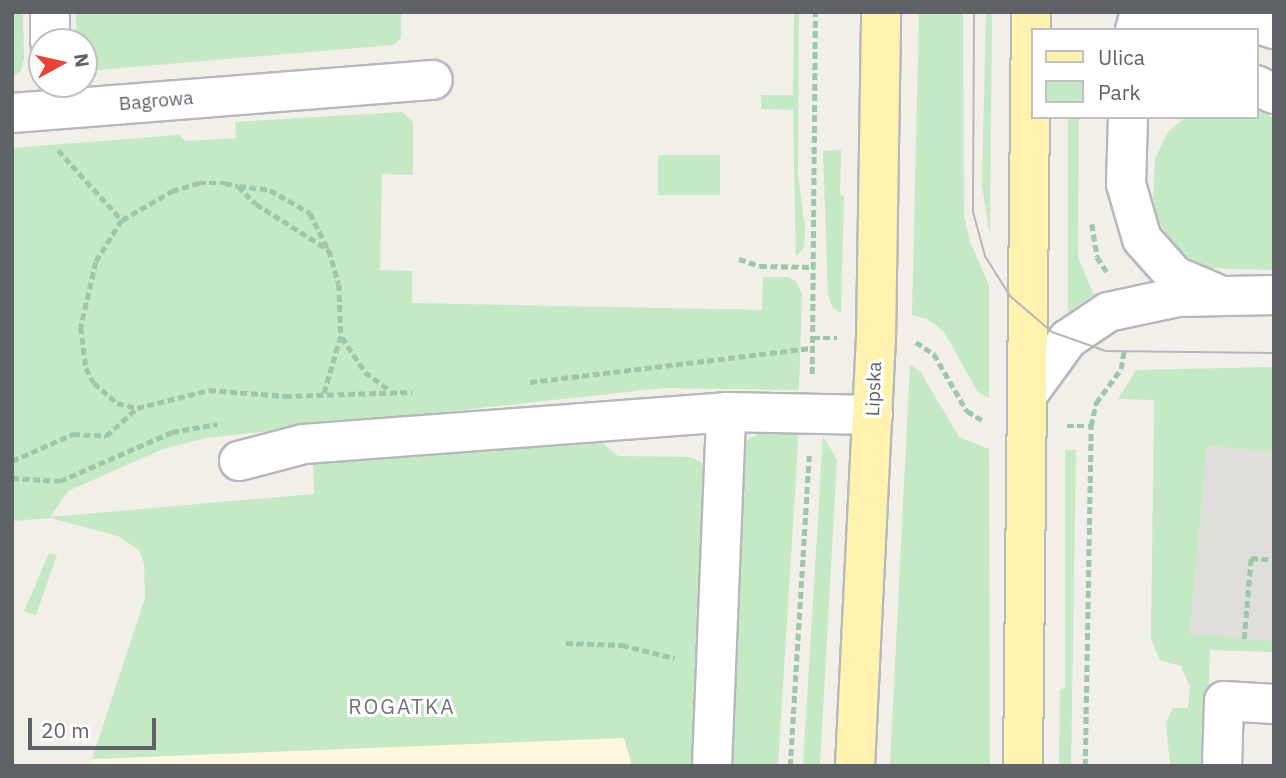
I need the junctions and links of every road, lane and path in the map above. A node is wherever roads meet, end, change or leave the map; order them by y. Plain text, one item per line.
1 (815, 12) edge
2 (881, 12) edge
3 (1207, 12) edge
4 (1220, 12) edge
5 (1167, 28) edge
6 (1274, 29) edge
7 (433, 80) dead end
8 (1258, 86) edge
9 (1274, 94) edge
10 (50, 111) edge
11 (12, 113) edge
12 (1030, 119) edge
13 (1128, 119) edge
14 (1140, 119) edge
15 (1125, 164) junction
16 (238, 186) junction
17 (122, 219) junction
18 (329, 250) junction
19 (739, 259) dead end
20 (815, 267) junction
21 (1217, 293) junction
22 (1274, 295) edge
23 (341, 336) junction
24 (813, 338) junction
25 (842, 338) dead end
26 (910, 340) dead end
27 (1125, 344) dead end
28 (813, 348) junction
29 (515, 384) dead end
30 (811, 388) dead end
31 (389, 390) junction
32 (422, 393) dead end
33 (324, 394) junction
34 (1028, 394) junction
35 (137, 408) junction
36 (726, 412) junction
37 (873, 415) junction
38 (993, 424) dead end
39 (1061, 426) dead end
40 (1091, 426) junction
41 (810, 448) dead end
42 (12, 461) edge
43 (239, 461) dead end
44 (1274, 560) edge
45 (1244, 639) dead end
46 (566, 643) dead end
47 (716, 668) junction
48 (1274, 704) edge
49 (712, 766) edge
50 (790, 766) edge
51 (855, 766) edge
52 (1023, 766) edge
53 (1085, 766) edge
54 (1222, 766) edge

1 - 20 path
2 - 37 main road, Lipska
3 - 5 street
4 - 6 street
7 - 10 street, Bagrowa
8 - 9 street
10 - 11 street, Bagrowa
10 - 17 path
12 - 34 main road
13 - 15 street
14 - 15 street
15 - 21 street
16 - 17 path
16 - 18 path
16 - 18 path
17 - 35 path
18 - 23 path
19 - 20 path
20 - 24 path
21 - 22 street
21 - 34 street
23 - 31 path
23 - 33 path
24 - 25 path
24 - 28 path
26 - 38 path
27 - 40 path
28 - 29 path
28 - 30 path
31 - 32 path
31 - 33 path
33 - 35 path
34 - 52 main road
35 - 42 path
36 - 37 street
36 - 43 street
36 - 47 street
37 - 51 main road, Lipska
39 - 40 path
40 - 53 path
41 - 50 path
44 - 45 path
46 - 47 path
47 - 49 street
48 - 54 street

